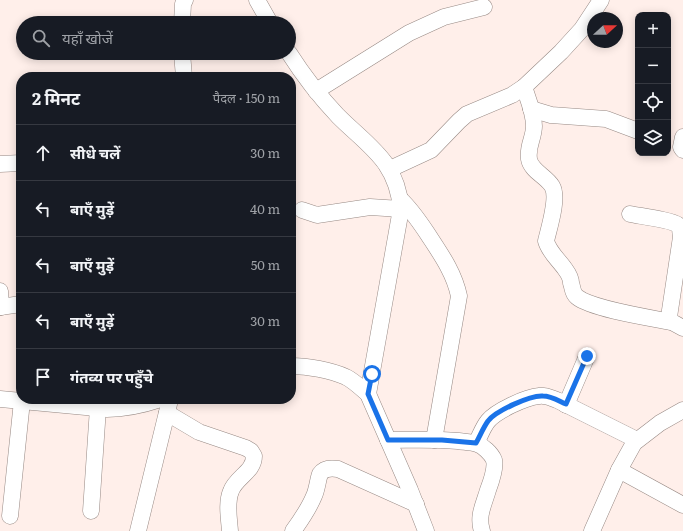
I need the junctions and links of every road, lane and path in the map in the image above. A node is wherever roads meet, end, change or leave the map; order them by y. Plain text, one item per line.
1 (185, 0) edge
2 (257, 0) edge
3 (601, 0) edge
4 (484, 7) dead end
5 (183, 16) edge
6 (266, 16) edge
7 (183, 60) edge
8 (294, 60) edge
9 (184, 72) edge
10 (524, 87) junction
11 (316, 91) junction
12 (531, 110) junction
13 (635, 130) edge
14 (16, 163) edge
15 (0, 164) edge
16 (390, 169) junction
17 (401, 204) junction
18 (302, 210) dead end
19 (630, 214) dead end
20 (0, 302) edge
21 (16, 304) edge
22 (678, 325) edge
23 (587, 356) dead end
24 (296, 367) edge
25 (368, 394) junction
26 (0, 399) edge
27 (16, 400) edge
28 (22, 404) edge
29 (55, 404) edge
30 (166, 404) edge
31 (566, 404) junction
32 (98, 408) junction
33 (683, 410) edge
34 (388, 440) junction
35 (434, 440) junction
36 (637, 440) junction
37 (476, 443) junction
38 (619, 470) junction
39 (416, 504) junction
40 (683, 506) edge
41 (91, 511) dead end
42 (10, 516) dead end
43 (138, 531) edge
44 (230, 531) edge
45 (292, 531) edge
46 (426, 531) edge
47 (482, 531) edge
48 (592, 531) edge

1 - 5 street
2 - 6 street
3 - 10 street
4 - 11 street
7 - 9 street
8 - 11 street
10 - 12 street
10 - 16 street
11 - 16 street
12 - 13 street
12 - 22 street
14 - 15 street
16 - 17 street
17 - 18 street
17 - 25 street
17 - 35 street
19 - 22 street
20 - 21 street
23 - 31 street
24 - 25 street
25 - 34 street
26 - 27 street
28 - 42 street
29 - 32 street
30 - 32 street
30 - 43 street
30 - 44 street
31 - 36 street
31 - 37 street
32 - 41 street
33 - 36 street
34 - 35 street
34 - 39 street
35 - 37 street
36 - 38 street
37 - 47 street
38 - 40 street
38 - 48 street
39 - 45 street
39 - 46 street

